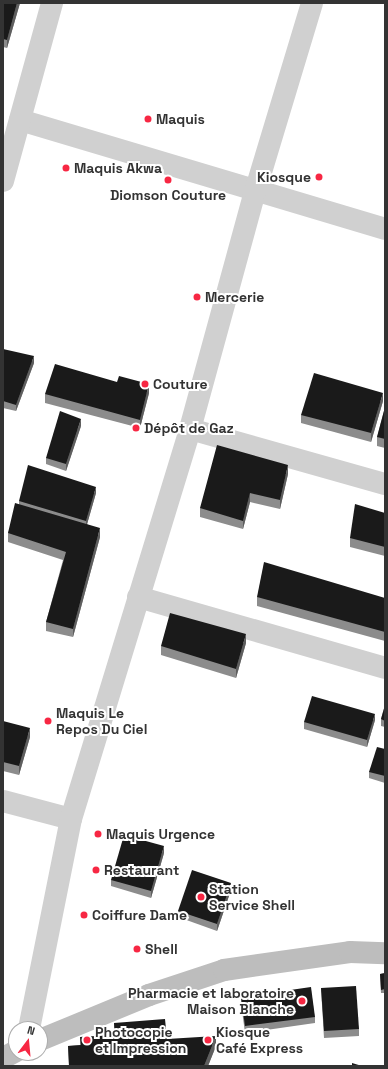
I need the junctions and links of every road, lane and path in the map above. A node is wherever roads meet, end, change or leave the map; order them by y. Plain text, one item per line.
1 (52, 3) edge
2 (312, 3) edge
3 (20, 120) junction
4 (3, 181) edge
5 (255, 192) junction
6 (385, 229) edge
7 (190, 429) junction
8 (385, 484) edge
9 (138, 597) junction
10 (385, 668) edge
11 (3, 802) edge
12 (71, 819) junction
13 (385, 953) edge
14 (31, 1021) edge
15 (48, 1037) edge

1 - 3 street
2 - 5 street
3 - 4 street
3 - 5 street
5 - 6 street
5 - 7 street
7 - 8 street
7 - 9 street
9 - 10 street
9 - 12 street
11 - 12 street
12 - 14 street
13 - 15 street

